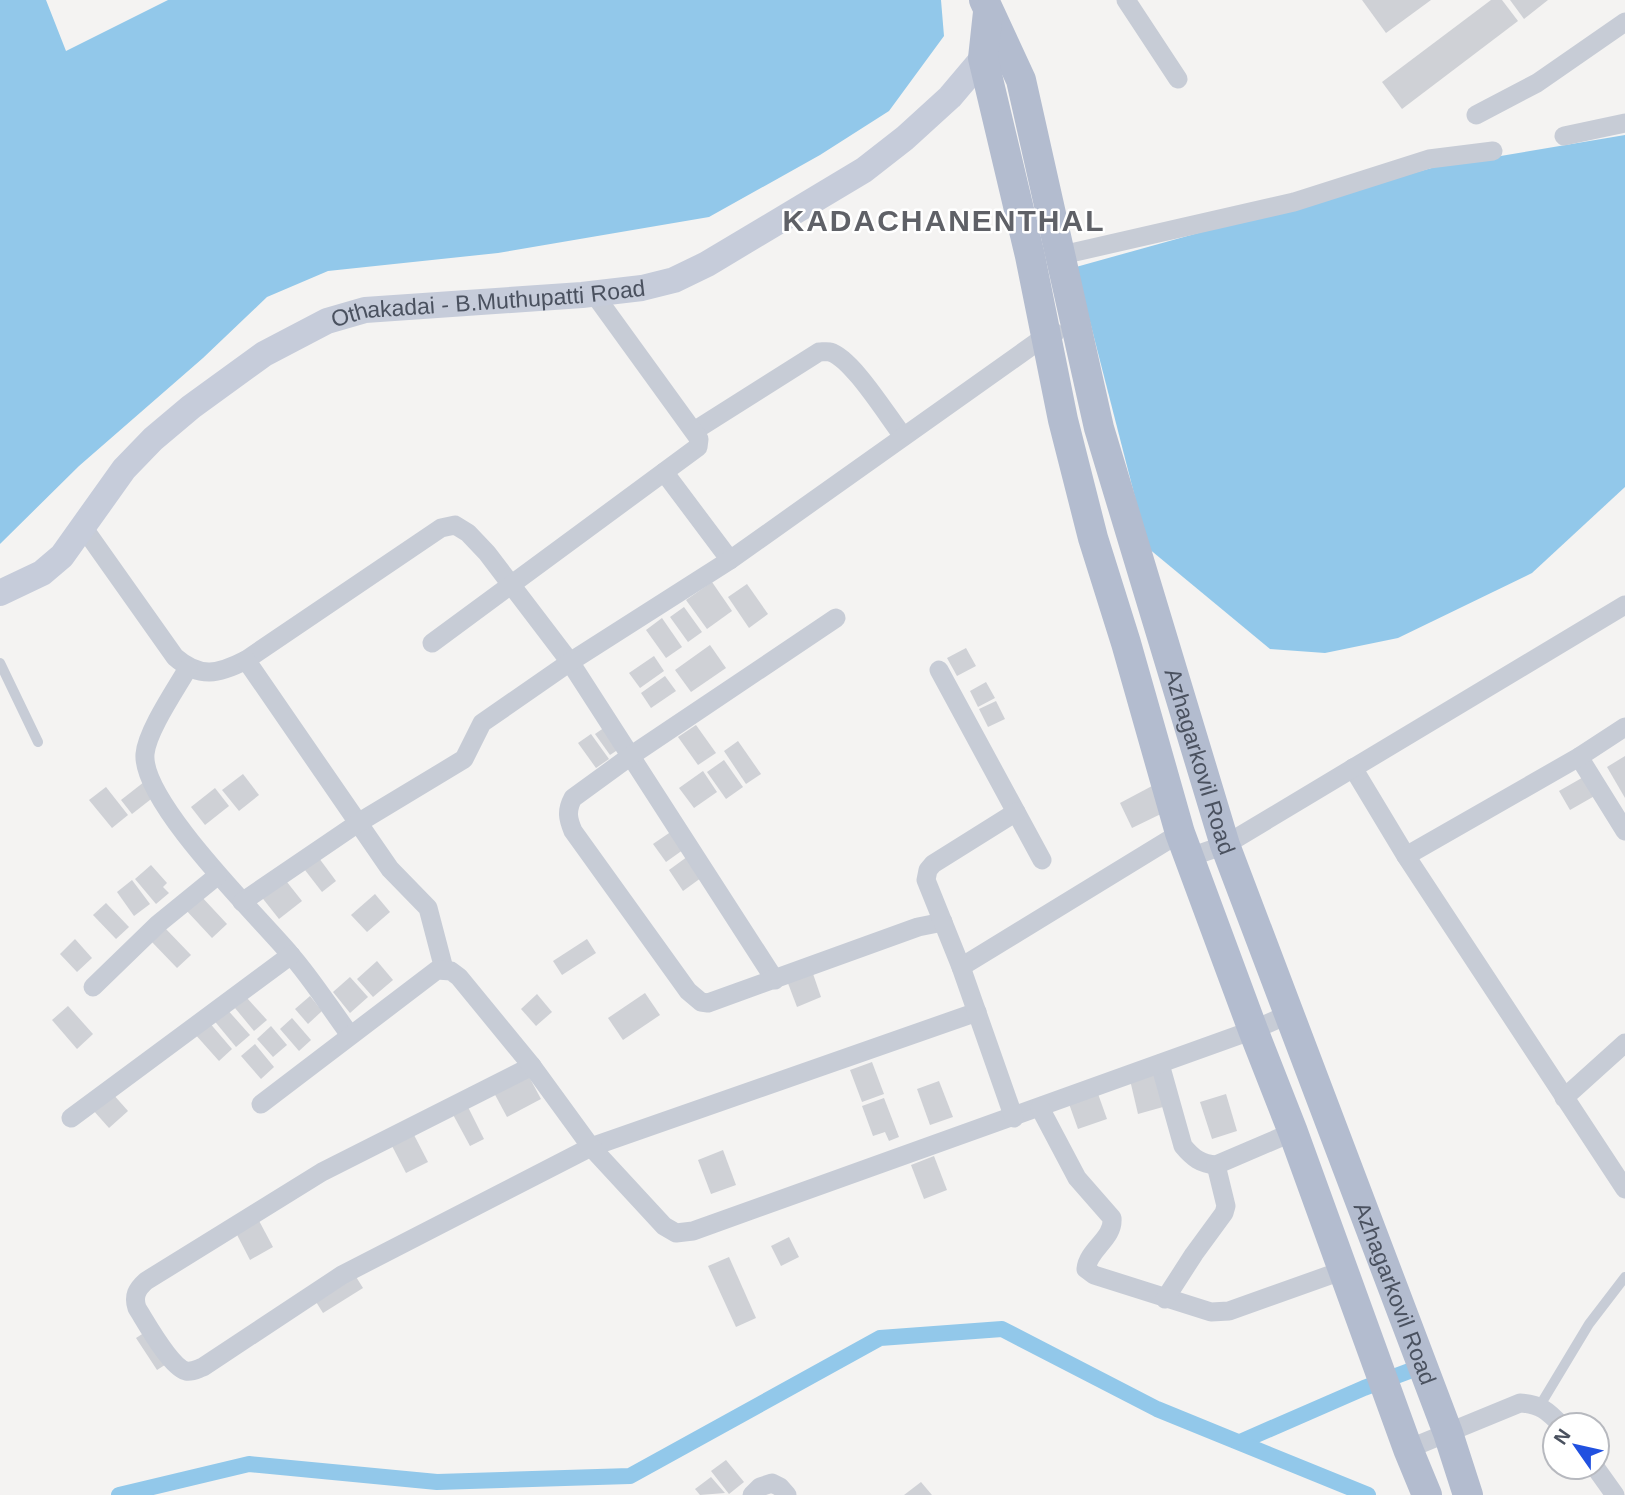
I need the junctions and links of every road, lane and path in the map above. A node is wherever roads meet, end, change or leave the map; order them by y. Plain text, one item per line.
1 (1126, 0) edge
2 (986, 6) edge
3 (1625, 22) edge
4 (995, 53) junction
5 (1178, 79) dead end
6 (1476, 115) dead end
7 (1625, 122) edge
8 (1564, 136) dead end
9 (1493, 151) dead end
10 (1062, 255) junction
11 (594, 293) junction
12 (1076, 328) junction
13 (1047, 335) junction
14 (694, 431) junction
15 (903, 436) junction
16 (664, 472) junction
17 (83, 527) junction
18 (730, 560) junction
19 (512, 586) junction
20 (0, 593) edge
21 (1625, 605) edge
22 (836, 618) dead end
23 (432, 643) dead end
24 (246, 660) junction
25 (570, 662) junction
26 (0, 663) edge
27 (188, 668) junction
28 (939, 670) dead end
29 (1625, 727) edge
30 (38, 742) dead end
31 (632, 755) junction
32 (1579, 757) junction
33 (1353, 768) junction
34 (1016, 812) junction
35 (358, 823) junction
36 (1624, 826) edge
37 (1185, 845) junction
38 (1225, 845) junction
39 (1406, 856) junction
40 (1042, 860) dead end
41 (217, 876) junction
42 (242, 902) junction
43 (943, 922) junction
44 (291, 955) junction
45 (961, 967) junction
46 (444, 969) junction
47 (775, 979) junction
48 (93, 987) dead end
49 (976, 1012) junction
50 (1287, 1015) junction
51 (1253, 1030) junction
52 (351, 1035) junction
53 (1625, 1044) edge
54 (1160, 1064) junction
55 (532, 1066) junction
56 (1564, 1098) junction
57 (261, 1104) dead end
58 (1040, 1108) junction
59 (71, 1118) dead end
60 (1014, 1118) junction
61 (1293, 1132) junction
62 (591, 1147) junction
63 (1216, 1165) junction
64 (1625, 1189) edge
65 (1344, 1270) junction
66 (1625, 1277) edge
67 (1165, 1299) junction
68 (1539, 1406) junction
69 (1548, 1411) edge
70 (1448, 1433) junction
71 (1408, 1449) junction
72 (752, 1495) edge
73 (787, 1495) edge
74 (1427, 1495) edge
75 (1468, 1495) edge

1 - 5 street
2 - 4 main road, Azhagarkovil Road
3 - 6 street
4 - 10 main road, Azhagarkovil Road
4 - 11 main road, Othakadai - B.Muthupatti Road
4 - 13 main road, Azhagarkovil Road
7 - 8 street
9 - 10 street
10 - 12 main road, Azhagarkovil Road
11 - 14 street
11 - 17 main road, Othakadai - B.Muthupatti Road
12 - 13 street
12 - 38 main road, Azhagarkovil Road
13 - 15 street
13 - 37 main road, Azhagarkovil Road
14 - 15 street
14 - 16 street
15 - 18 street
16 - 18 street
16 - 19 street
17 - 20 main road, Othakadai - B.Muthupatti Road
17 - 27 street
18 - 25 street
19 - 23 street
19 - 24 street
19 - 25 street
21 - 33 street
22 - 31 street
24 - 27 street
24 - 35 street
25 - 31 street
25 - 35 street
26 - 30 lane
27 - 41 street
28 - 34 street
29 - 32 street
31 - 47 street
31 - 47 street
32 - 36 street
32 - 39 street
33 - 38 street
33 - 39 street
34 - 40 street
34 - 43 street
35 - 42 street
35 - 46 street
37 - 38 street
37 - 45 street
37 - 51 main road, Azhagarkovil Road
38 - 50 main road, Azhagarkovil Road
39 - 56 street
41 - 42 street
41 - 48 street
42 - 44 street
43 - 45 street
43 - 47 street
44 - 52 street
44 - 59 street
45 - 49 street
46 - 52 street
46 - 55 street
49 - 60 street
49 - 62 street
50 - 51 street
50 - 70 main road, Azhagarkovil Road
51 - 54 street
51 - 61 main road, Azhagarkovil Road
52 - 57 street
53 - 56 street
54 - 58 street
54 - 63 street
55 - 62 street
55 - 62 street
56 - 64 street
58 - 60 street
58 - 67 street
60 - 62 street
61 - 63 street
61 - 65 main road, Azhagarkovil Road
63 - 67 street
65 - 67 street
65 - 71 main road, Azhagarkovil Road
66 - 68 lane
68 - 69 street
68 - 70 street
70 - 71 street
70 - 75 main road, Azhagarkovil Road
71 - 74 main road, Azhagarkovil Road
72 - 73 street

